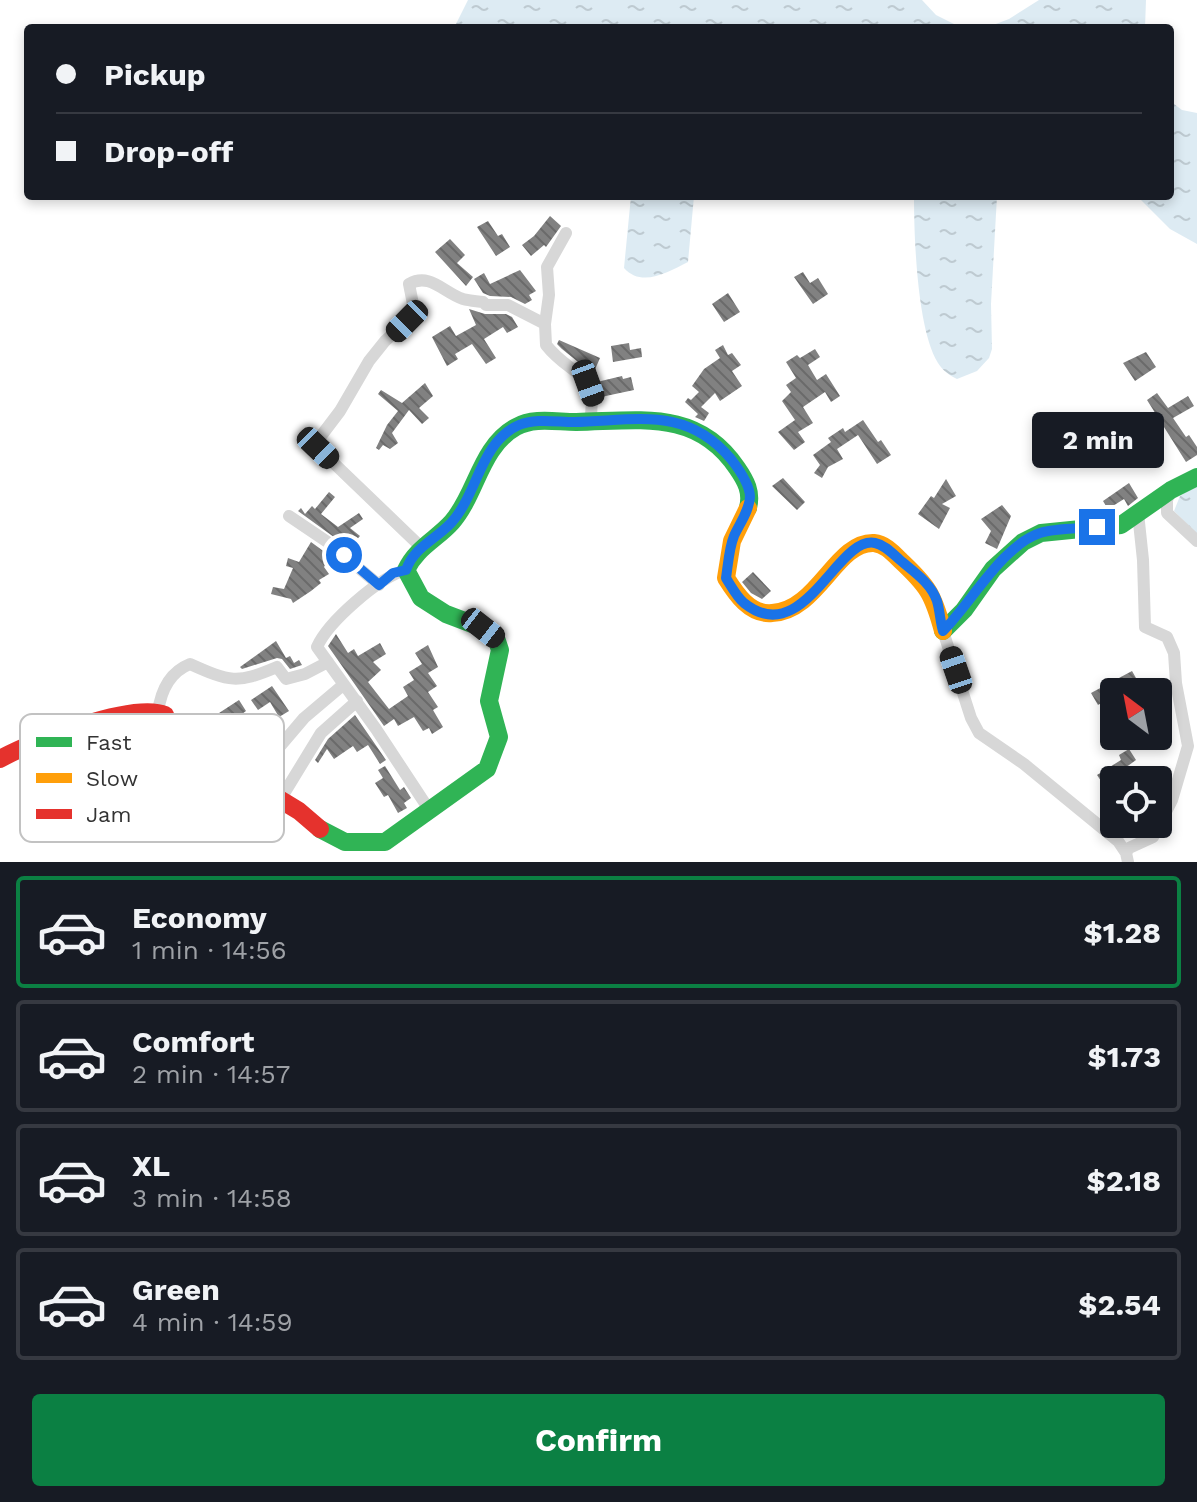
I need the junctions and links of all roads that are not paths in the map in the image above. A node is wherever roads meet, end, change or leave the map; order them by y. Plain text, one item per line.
1 (566, 233) dead end
2 (545, 324) junction
3 (590, 421) junction
4 (1197, 477) edge
5 (1171, 490) junction
6 (1138, 513) junction
7 (289, 516) dead end
8 (1197, 541) edge
9 (421, 547) junction
10 (406, 570) junction
11 (379, 585) junction
12 (943, 631) junction
13 (328, 662) junction
14 (343, 685) junction
15 (357, 701) junction
16 (158, 712) junction
17 (144, 714) edge
18 (163, 714) edge
19 (284, 742) edge
20 (20, 750) edge
21 (0, 759) edge
22 (284, 793) edge
23 (284, 803) edge
24 (430, 811) junction
25 (1127, 857) edge

1 - 2 street
2 - 3 street
2 - 9 street
3 - 9 street
3 - 12 street
4 - 5 street
5 - 6 street
5 - 8 street
6 - 12 street
6 - 25 street
7 - 11 street
9 - 10 street
10 - 11 street
10 - 24 street
11 - 13 street
12 - 25 street
13 - 14 street
13 - 16 street
14 - 15 street
14 - 19 street
15 - 22 street
15 - 24 street
16 - 17 street
16 - 18 street
20 - 21 street
23 - 24 street

